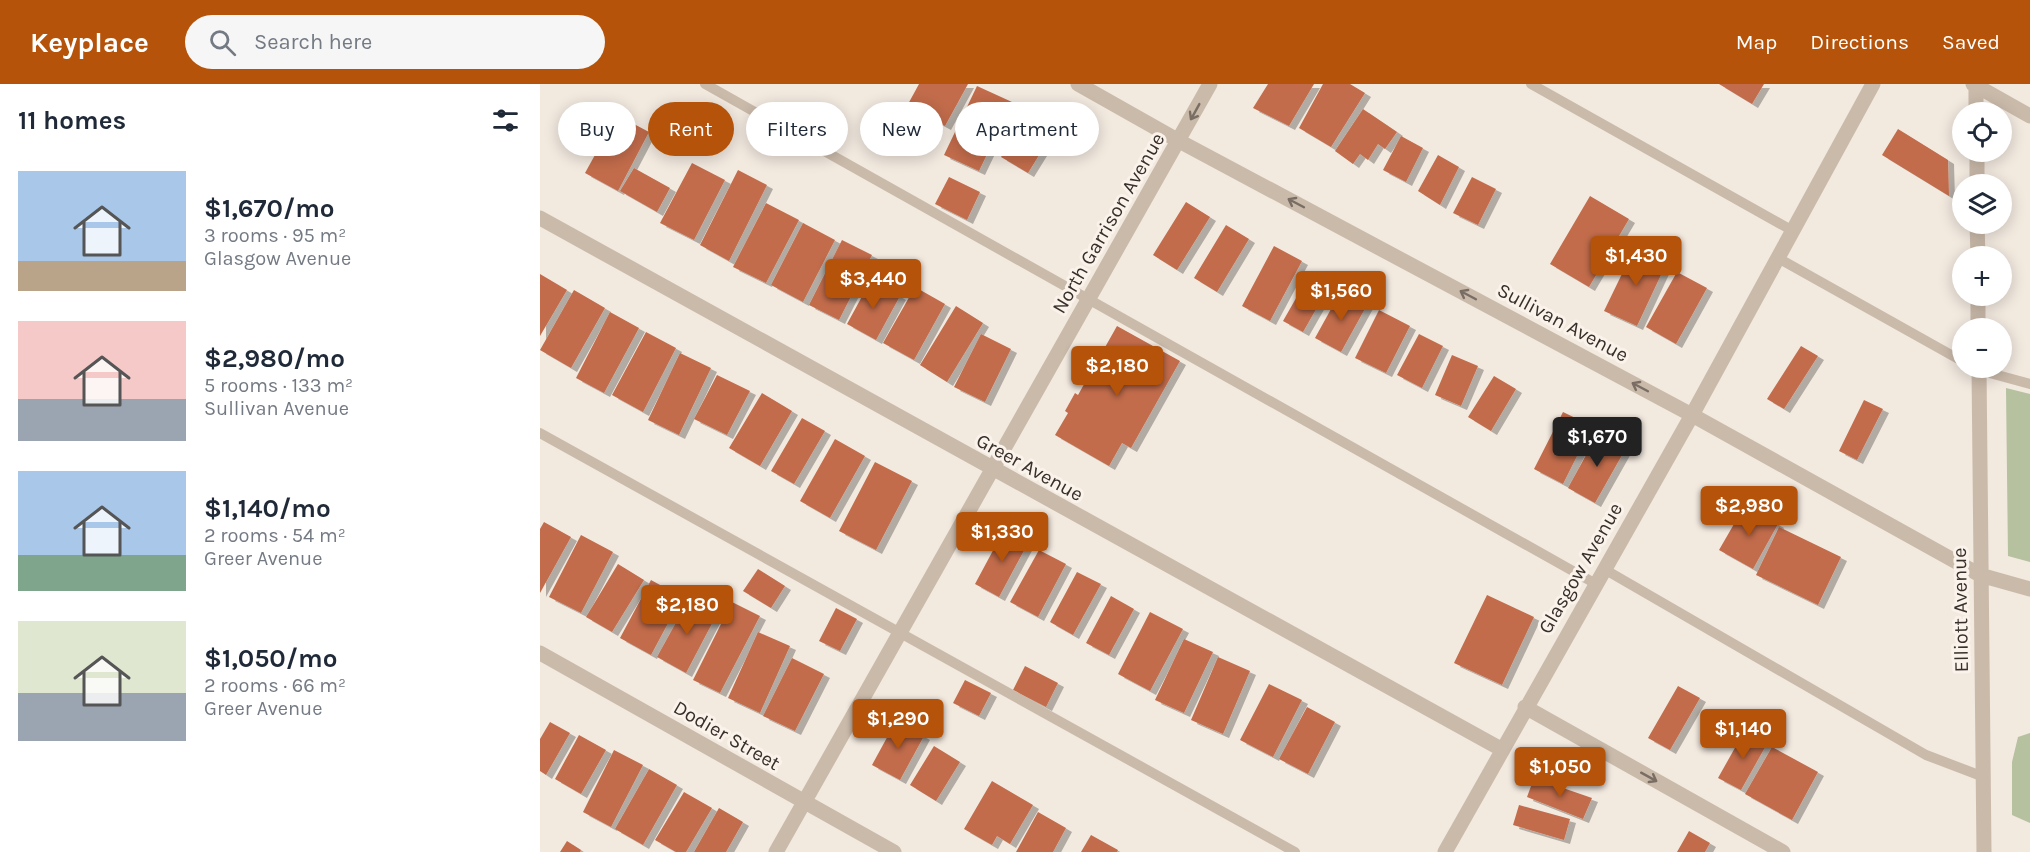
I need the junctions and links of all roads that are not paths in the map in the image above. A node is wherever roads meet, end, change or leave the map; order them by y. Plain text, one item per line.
1 (705, 84) edge
2 (1078, 84) edge
3 (1210, 84) edge
4 (1531, 84) edge
5 (1874, 84) edge
6 (1975, 85) edge
7 (1976, 102) edge
8 (2030, 116) edge
9 (1179, 141) junction
10 (540, 218) edge
11 (1793, 231) junction
12 (1778, 258) junction
13 (1089, 299) junction
14 (1952, 355) edge
15 (1977, 378) edge
16 (2010, 378) edge
17 (2030, 384) edge
18 (1692, 415) junction
19 (540, 433) edge
20 (992, 470) junction
21 (1604, 569) junction
22 (1980, 575) junction
23 (1596, 584) junction
24 (2030, 589) edge
25 (901, 632) junction
26 (540, 653) edge
27 (1525, 707) junction
28 (1501, 749) junction
29 (1984, 777) junction
30 (803, 803) junction
31 (776, 852) edge
32 (894, 852) edge
33 (1295, 852) edge
34 (1445, 852) edge
35 (1783, 852) edge
36 (1983, 852) edge

1 - 13 lane
2 - 9 street, Sullivan Avenue
3 -> 9 street, North Garrison Avenue
4 - 11 lane
5 - 11 street, Glasgow Avenue
6 - 7 street
6 - 8 street
9 - 13 street, North Garrison Avenue
18 -> 9 street, Sullivan Avenue
10 - 20 street, Greer Avenue
11 - 12 street, Glasgow Avenue
12 - 14 lane
12 - 18 street, Glasgow Avenue
13 - 20 street, North Garrison Avenue
13 - 23 lane
15 - 22 street, Elliott Avenue
16 - 17 lane
18 - 21 street, Glasgow Avenue
18 - 22 street, Sullivan Avenue
19 - 25 lane
20 - 25 street, North Garrison Avenue
20 - 28 street, Greer Avenue
21 - 23 street, Glasgow Avenue
21 - 29 lane
22 - 24 street, Sullivan Avenue
22 - 29 street, Elliott Avenue
23 - 27 street, Glasgow Avenue
25 - 30 street, North Garrison Avenue
25 - 33 lane
26 - 30 street, Dodier Street
27 - 28 street, Glasgow Avenue
27 -> 35 street
28 - 34 street, Glasgow Avenue
29 - 36 street, Elliott Avenue
30 - 31 street, North Garrison Avenue
30 - 32 street, Dodier Street

